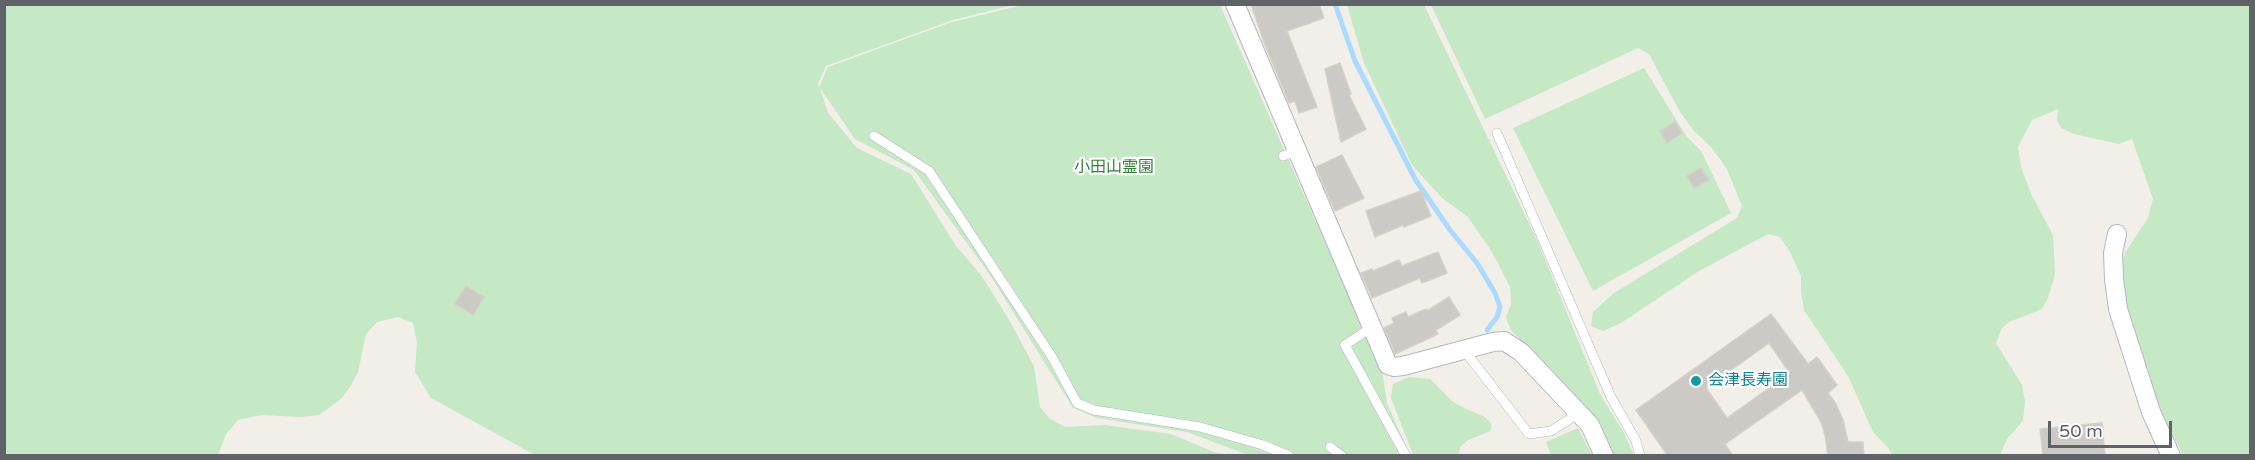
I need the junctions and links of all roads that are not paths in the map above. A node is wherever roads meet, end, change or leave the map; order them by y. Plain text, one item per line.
1 (1235, 4) edge
2 (1497, 133) dead end
3 (874, 136) dead end
4 (2117, 234) dead end
5 (1372, 327) junction
6 (1464, 350) junction
7 (1579, 413) junction
8 (1330, 447) dead end
9 (1289, 456) edge
10 (1342, 456) edge
11 (1406, 456) edge
12 (1604, 456) edge
13 (1640, 456) edge
14 (2171, 456) edge

1 - 5 street
2 - 13 lane
3 - 9 lane
4 - 14 street
5 - 6 street
5 - 11 lane
6 - 7 street
6 - 7 lane
7 - 12 street
8 - 10 lane

